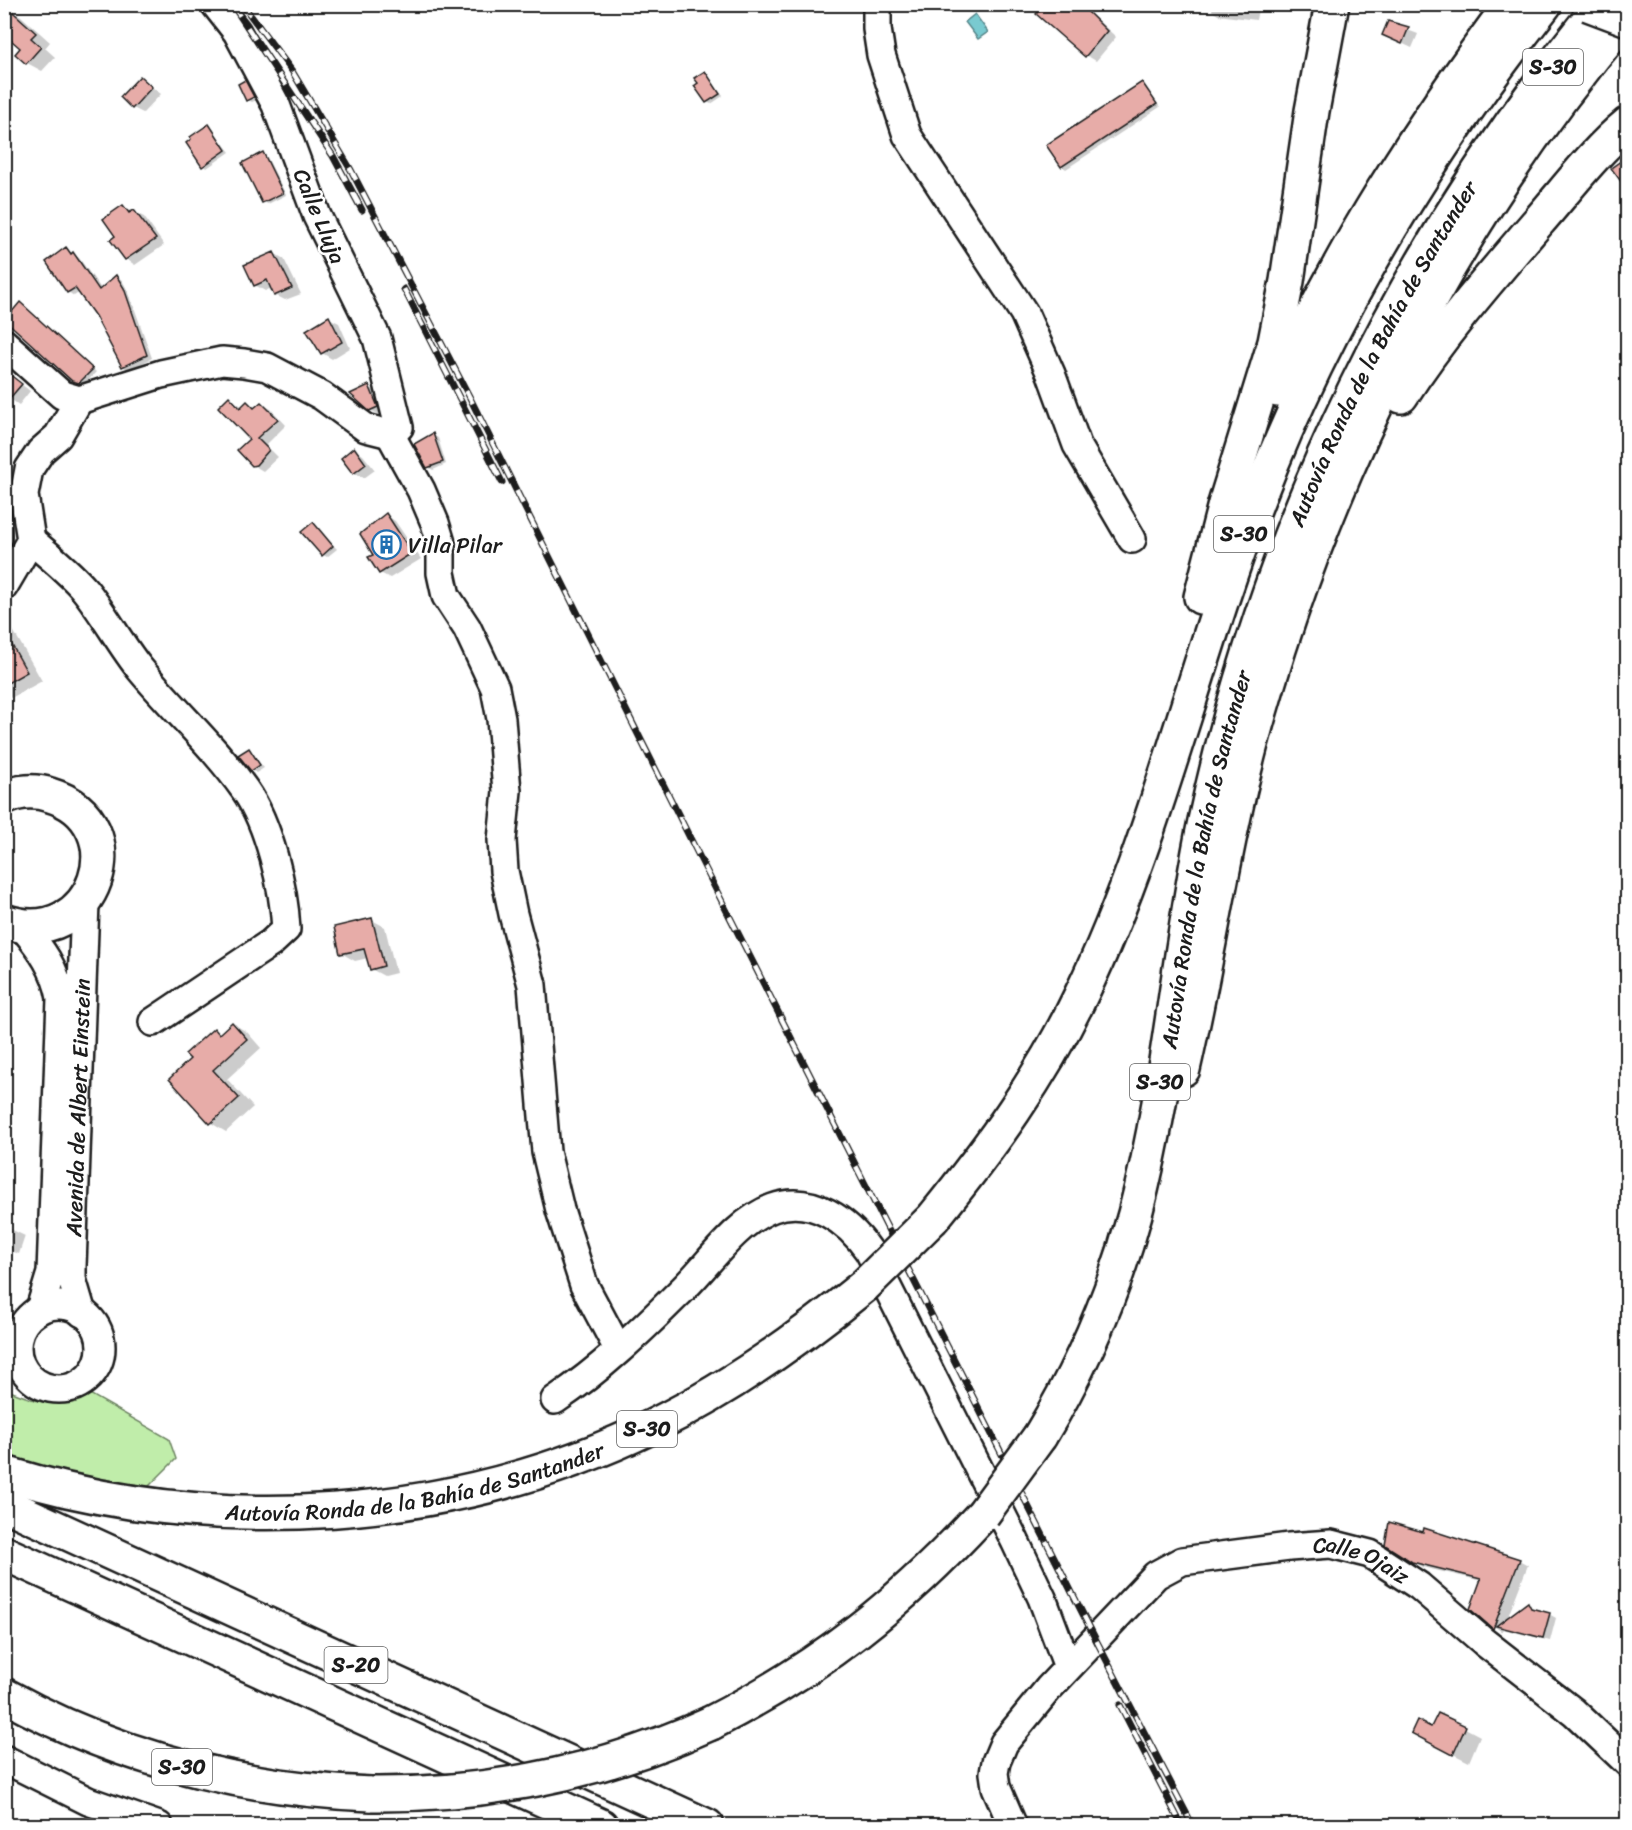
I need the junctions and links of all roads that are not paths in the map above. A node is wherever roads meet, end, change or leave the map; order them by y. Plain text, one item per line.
1 (215, 4) edge
2 (877, 4) edge
3 (1332, 4) edge
4 (1511, 4) edge
5 (1545, 4) edge
6 (1588, 4) edge
7 (1602, 4) edge
8 (1628, 17) edge
9 (1628, 124) edge
10 (4, 343) edge
11 (79, 400) junction
12 (390, 434) junction
13 (1132, 539) dead end
14 (32, 540) junction
15 (1312, 554) junction
16 (4, 585) edge
17 (1203, 590) junction
18 (6, 795) edge
19 (85, 902) junction
20 (14, 924) edge
21 (1081, 995) junction
22 (153, 1022) dead end
23 (82, 1312) junction
24 (23, 1322) edge
25 (618, 1349) junction
26 (4, 1368) edge
27 (1071, 1379) junction
28 (35, 1382) junction
29 (555, 1400) dead end
30 (4, 1473) edge
31 (4, 1504) edge
32 (4, 1553) edge
33 (1068, 1667) junction
34 (4, 1695) edge
35 (4, 1759) edge
36 (1628, 1763) edge
37 (159, 1826) edge
38 (601, 1826) edge
39 (707, 1826) edge
40 (1013, 1826) edge

1 - 12 street, Calle Lluja
2 - 13 street
3 - 17 main road
4 - 17 main road
5 - 21 main road, Autovía Ronda de la Bahía de Santander / S-30
6 - 8 main road, bridge
7 - 27 main road, Autovía Ronda de la Bahía de Santander / S-30
8 - 15 main road
9 - 15 main road
10 - 11 street
11 - 12 street
11 - 14 street
12 - 25 street
14 - 16 street
14 - 22 street
15 - 27 main road
17 - 21 main road
18 - 19 main road
19 - 20 main road
19 - 23 street, Avenida de Albert Einstein
20 - 24 street, Avenida de Albert Einstein
21 - 30 main road, Autovía Ronda de la Bahía de Santander / S-30, bridge
23 - 24 street
23 - 28 street
24 - 28 street
25 - 29 street
25 - 33 street
26 - 28 street
27 - 34 main road, Autovía Ronda de la Bahía de Santander / S-30, bridge
31 - 39 main road, S-20
32 - 38 main road, S-20
33 - 36 street, Calle Ojaiz
33 - 40 street, Calle Ojaiz
35 - 37 street

